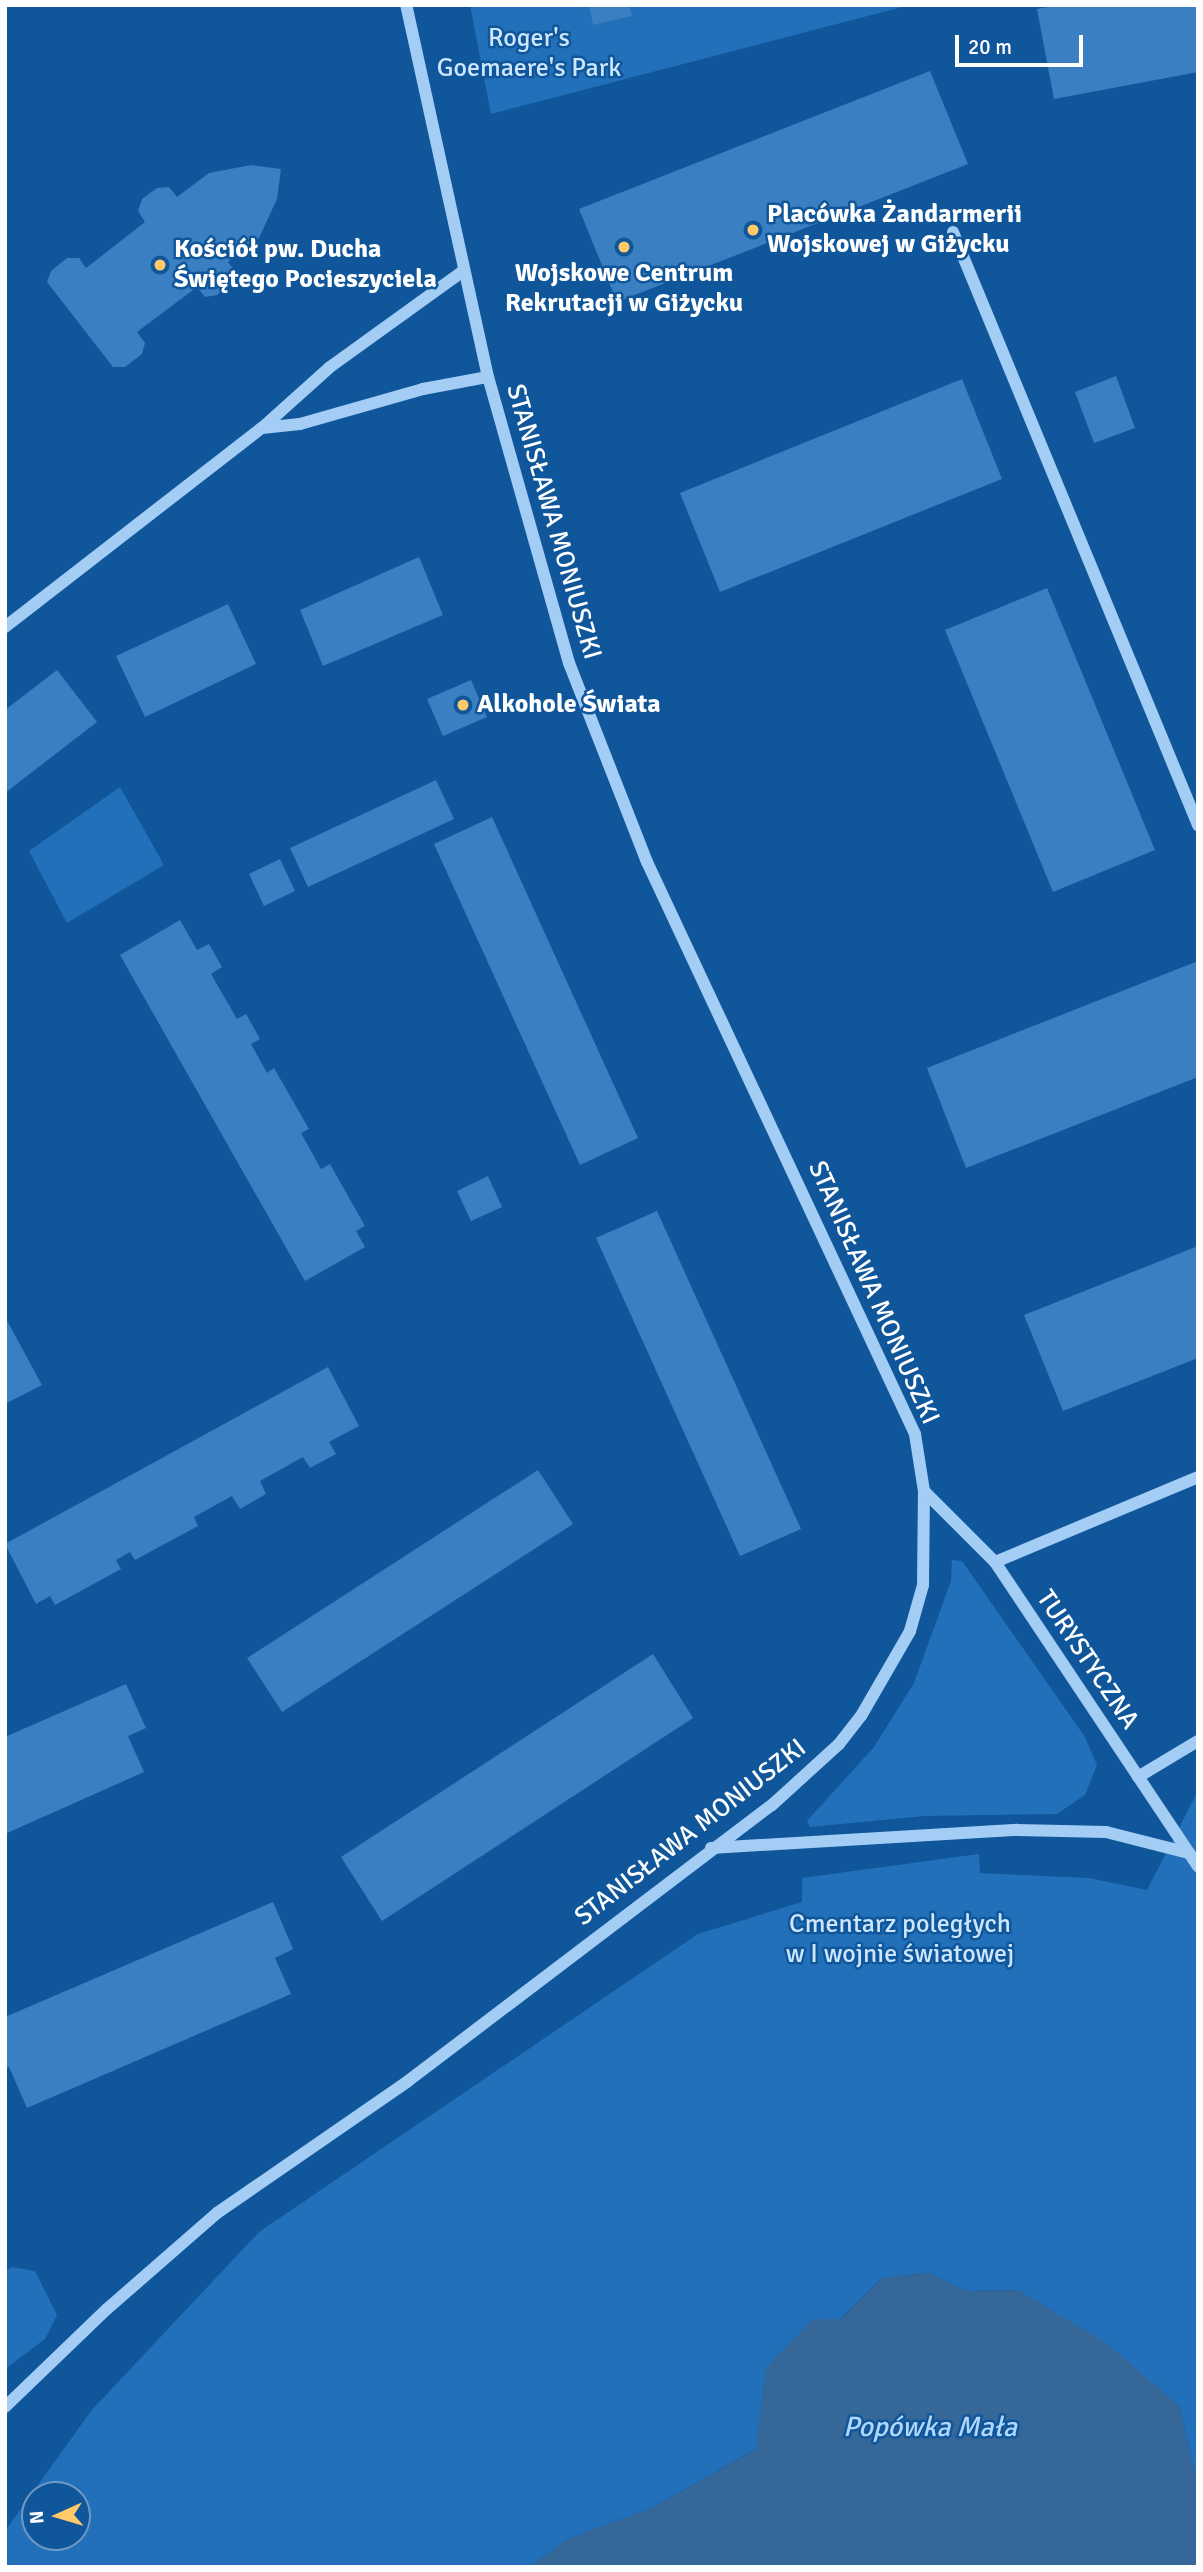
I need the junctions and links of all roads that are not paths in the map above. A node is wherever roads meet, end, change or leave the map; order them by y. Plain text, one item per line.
1 (406, 5) edge
2 (953, 232) dead end
3 (463, 271) junction
4 (488, 377) junction
5 (262, 428) junction
6 (5, 627) edge
7 (1198, 825) edge
8 (1198, 1477) edge
9 (924, 1491) junction
10 (995, 1562) junction
11 (1198, 1741) edge
12 (1138, 1777) junction
13 (711, 1848) junction
14 (1189, 1853) junction
15 (1198, 1866) edge
16 (5, 2407) edge

1 - 3 street, STANISŁAWA MONIUSZKI
2 - 7 street
3 - 4 street, STANISŁAWA MONIUSZKI
3 - 5 street
4 - 5 street
4 - 9 street, STANISŁAWA MONIUSZKI
5 - 6 street
8 - 10 street
9 - 10 street, TURYSTYCZNA
9 - 13 street, STANISŁAWA MONIUSZKI
10 - 12 street, TURYSTYCZNA
11 - 12 street
12 - 14 street, TURYSTYCZNA
13 - 14 street
13 - 16 street, STANISŁAWA MONIUSZKI
14 - 15 street, TURYSTYCZNA

